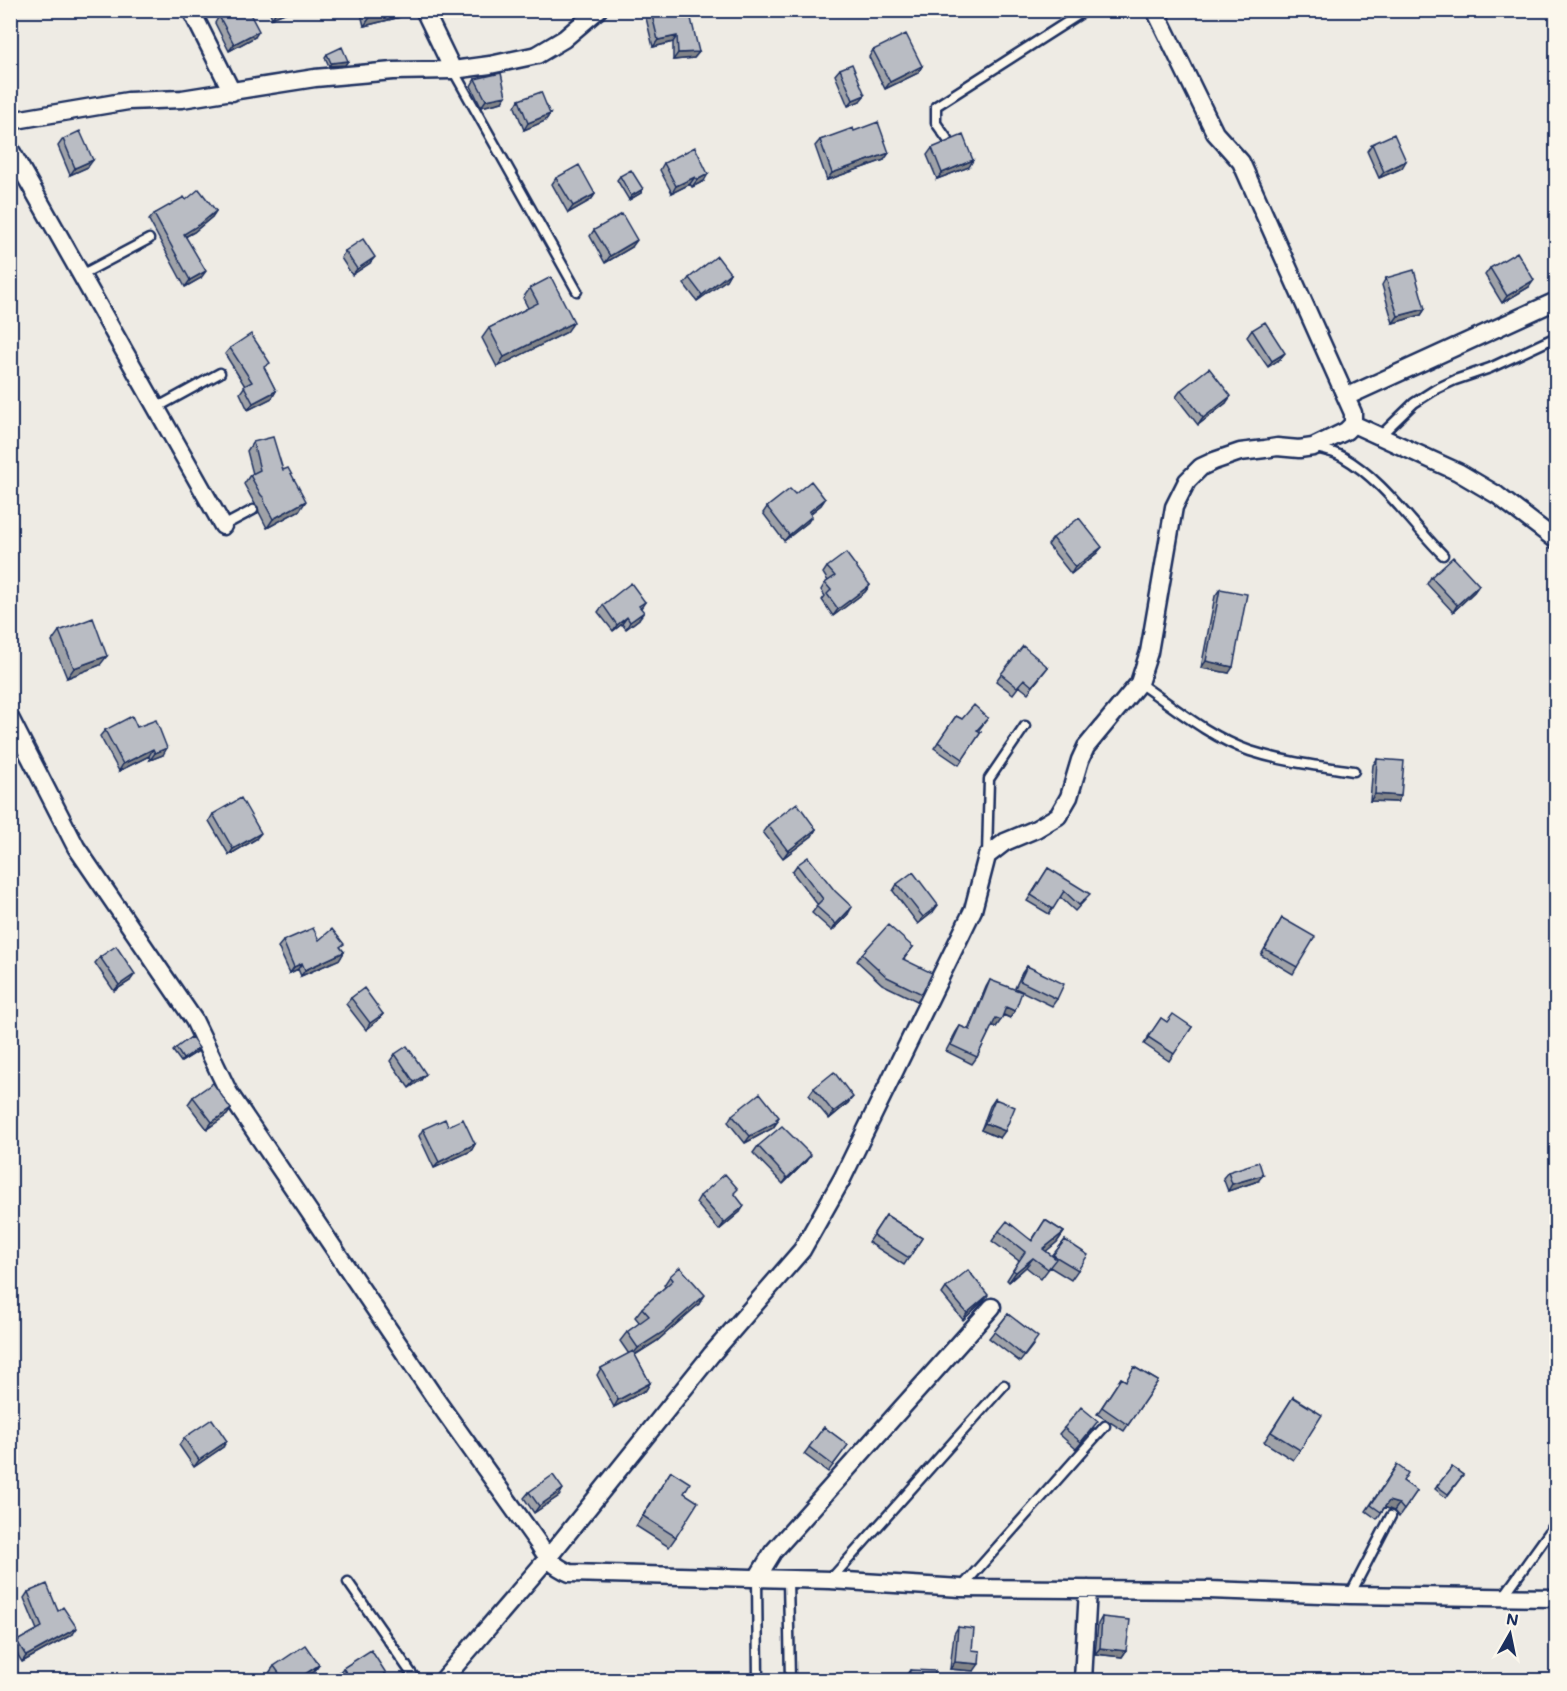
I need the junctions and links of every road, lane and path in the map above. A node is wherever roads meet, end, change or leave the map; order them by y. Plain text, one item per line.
1 (191, 10) edge
2 (424, 10) edge
3 (598, 10) edge
4 (1086, 10) edge
5 (1155, 10) edge
6 (453, 70) junction
7 (232, 92) junction
8 (10, 121) edge
9 (948, 140) edge
10 (10, 149) edge
11 (149, 239) dead end
12 (81, 275) junction
13 (577, 291) dead end
14 (1557, 301) edge
15 (1557, 337) edge
16 (220, 373) dead end
17 (1346, 397) junction
18 (155, 408) junction
19 (1353, 424) junction
20 (1380, 436) junction
21 (1313, 447) junction
22 (253, 510) dead end
23 (223, 526) joint
24 (1557, 540) edge
25 (1443, 555) dead end
26 (1139, 683) junction
27 (10, 718) edge
28 (1025, 726) dead end
29 (1354, 771) dead end
30 (987, 856) junction
31 (992, 1307) dead end
32 (1004, 1385) dead end
33 (1105, 1426) dead end
34 (1391, 1516) dead end
35 (1557, 1523) edge
36 (547, 1559) junction
37 (757, 1578) junction
38 (788, 1579) junction
39 (830, 1580) junction
40 (348, 1582) dead end
41 (961, 1588) junction
42 (1088, 1589) junction
43 (1350, 1595) junction
44 (1503, 1597) junction
45 (1557, 1598) edge
46 (416, 1680) edge
47 (443, 1680) edge
48 (758, 1680) edge
49 (790, 1680) edge
50 (1083, 1680) edge

1 - 7 street
2 - 6 street
3 - 6 street
4 - 9 lane
5 - 17 street
6 - 7 street
6 - 13 lane
7 - 8 street
10 - 12 street
11 - 12 lane
12 - 18 street
14 - 17 street
15 - 20 lane
16 - 18 lane
17 - 19 street
18 - 23 street
19 - 20 street
19 - 21 street
20 - 24 street
21 - 25 lane
21 - 26 street
22 - 23 lane
26 - 29 lane
26 - 30 street
27 - 36 street
28 - 30 lane
30 - 36 street
31 - 37 street
32 - 39 lane
33 - 41 lane
34 - 43 lane
35 - 44 lane
36 - 37 street
36 - 47 street
37 - 38 street
37 - 48 lane
38 - 39 street
38 - 49 lane
39 - 41 street
40 - 46 lane
41 - 42 street
42 - 43 street
42 - 50 street
43 - 44 street
44 - 45 street

